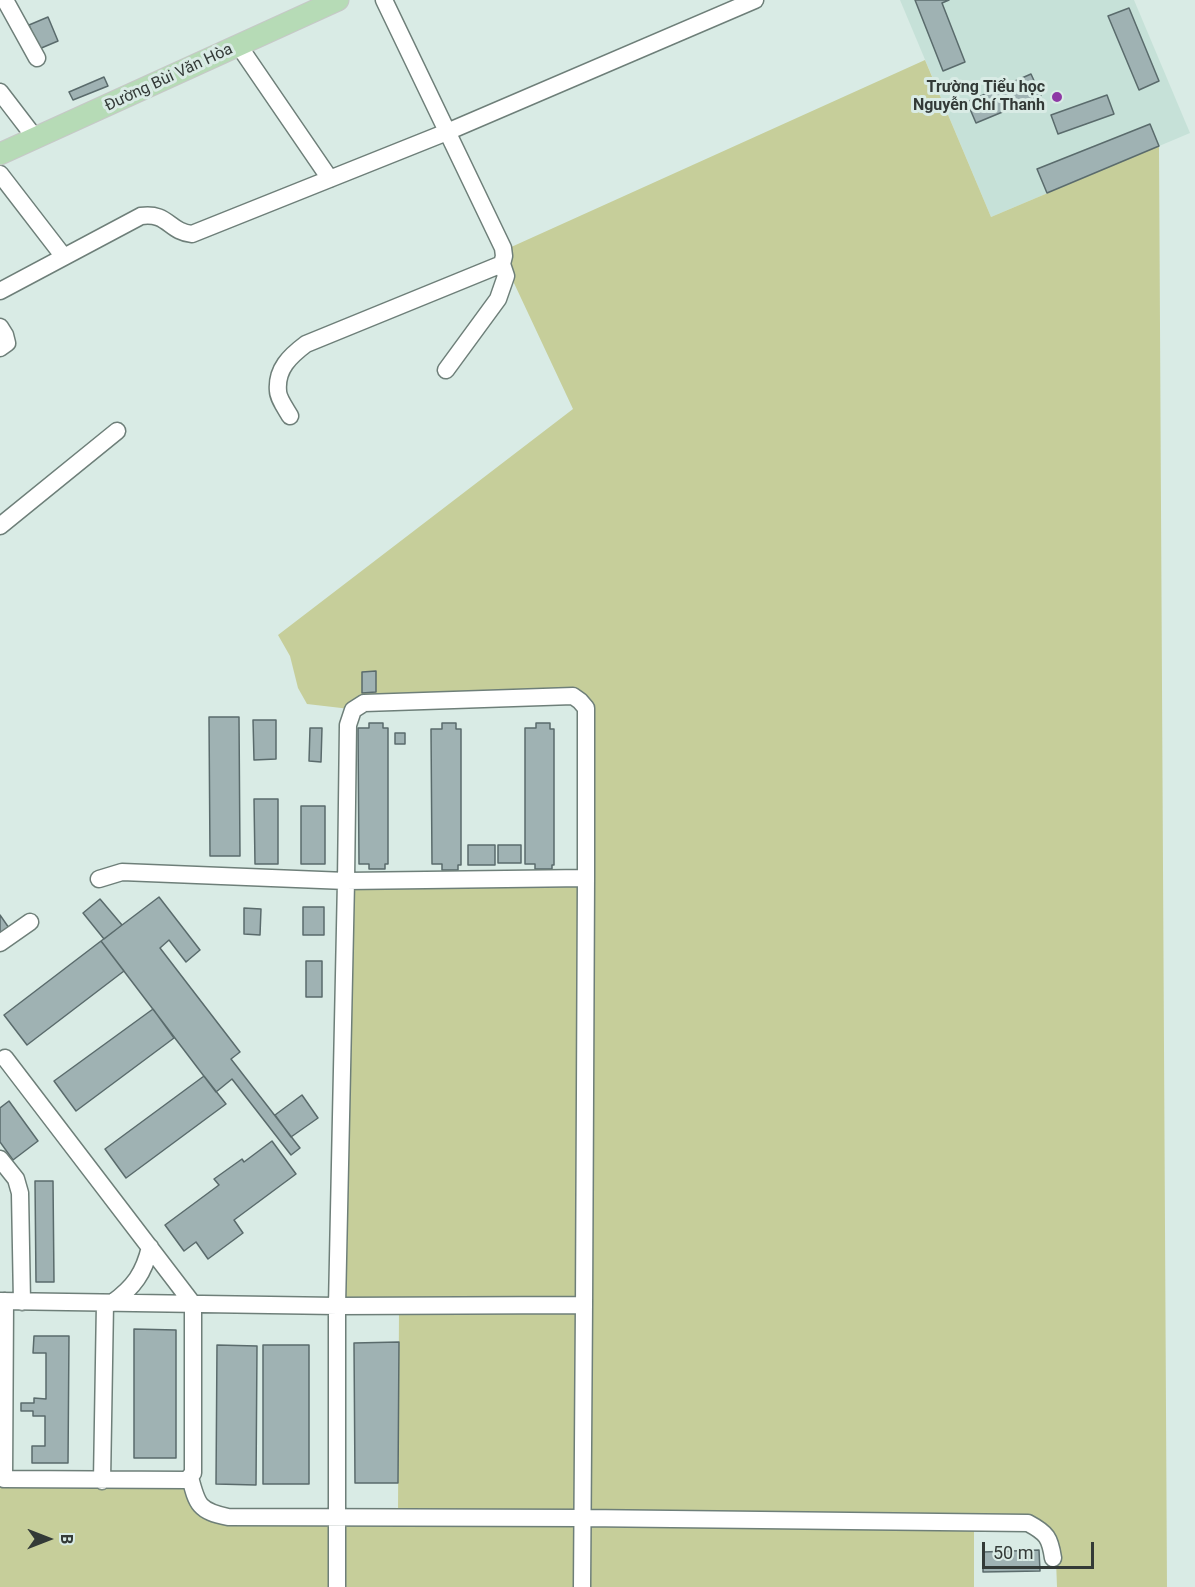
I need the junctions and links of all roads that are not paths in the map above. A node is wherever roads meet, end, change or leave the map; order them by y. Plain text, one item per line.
1 (4, 0) edge
2 (338, 0) edge
3 (384, 0) edge
4 (755, 0) edge
5 (239, 46) junction
6 (37, 58) dead end
7 (0, 93) edge
8 (447, 132) junction
9 (36, 139) junction
10 (0, 154) edge
11 (0, 174) edge
12 (330, 179) junction
13 (64, 257) junction
14 (502, 264) junction
15 (0, 291) edge
16 (0, 327) edge
17 (0, 348) edge
18 (446, 370) dead end
19 (290, 416) dead end
20 (117, 430) dead end
21 (0, 526) edge
22 (586, 878) junction
23 (99, 879) dead end
24 (346, 881) junction
25 (30, 922) dead end
26 (0, 943) edge
27 (5, 1058) dead end
28 (0, 1159) edge
29 (150, 1247) junction
30 (9, 1301) edge
31 (109, 1303) junction
32 (193, 1304) junction
33 (584, 1305) junction
34 (337, 1306) junction
35 (190, 1477) junction
36 (102, 1481) junction
37 (337, 1516) junction
38 (583, 1518) junction
39 (1053, 1558) dead end
40 (337, 1587) edge
41 (582, 1587) edge

1 - 6 street
2 - 5 main road, Đường Bùi Văn Hòa
3 - 8 street
4 - 8 street
5 - 9 main road, Đường Bùi Văn Hòa
5 - 12 street
7 - 9 street
8 - 12 street
8 - 14 street
9 - 10 main road, Đường Bùi Văn Hòa
11 - 13 street
12 - 13 street
13 - 15 street
14 - 18 street
14 - 19 street
16 - 17 street
20 - 21 street
22 - 24 street
22 - 24 street
22 - 33 street
23 - 24 street
24 - 34 street
25 - 26 street
27 - 29 street
28 - 30 street
29 - 31 street
29 - 32 street
30 - 31 street
30 - 36 street
31 - 32 street
31 - 36 street
32 - 34 street
32 - 35 street
33 - 34 street
33 - 38 street
34 - 37 street
35 - 36 street
35 - 37 street
37 - 38 street
37 - 40 street
38 - 39 street
38 - 41 street

